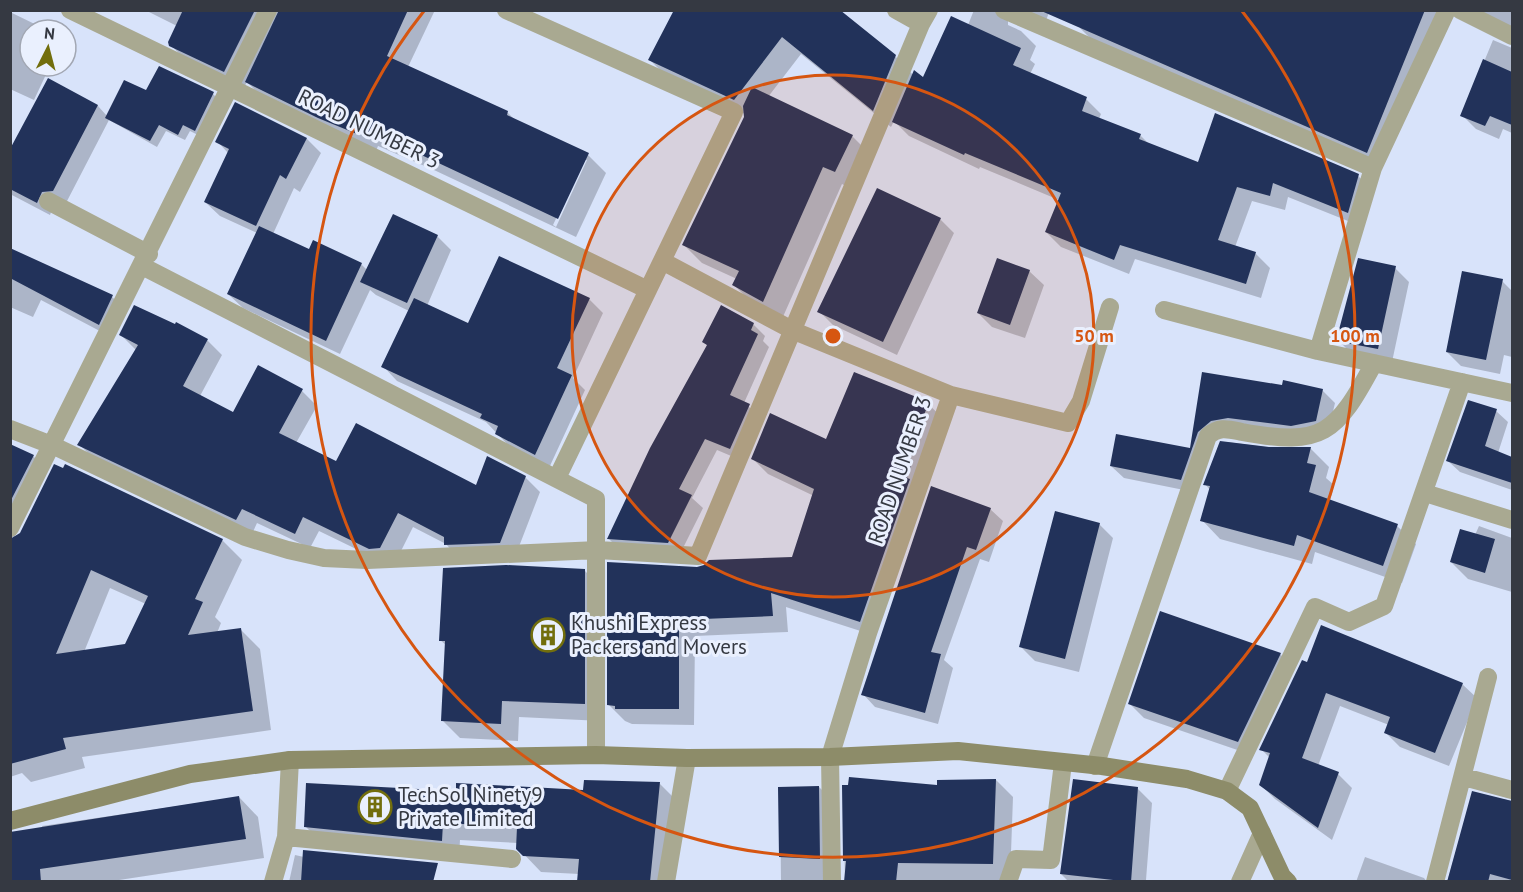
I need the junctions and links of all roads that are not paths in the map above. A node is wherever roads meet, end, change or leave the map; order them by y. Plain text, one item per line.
1 (70, 10) edge
2 (268, 10) edge
3 (506, 10) edge
4 (896, 10) edge
5 (1004, 10) edge
6 (1447, 10) edge
7 (1460, 10) edge
8 (925, 17) edge
9 (1512, 36) edge
10 (229, 86) junction
11 (1374, 168) junction
12 (48, 201) dead end
13 (145, 260) junction
14 (664, 262) junction
15 (648, 290) junction
16 (1110, 307) dead end
17 (1164, 310) dead end
18 (794, 331) junction
19 (1318, 351) junction
20 (1374, 363) junction
21 (1462, 382) junction
22 (1512, 393) edge
23 (951, 395) junction
24 (10, 429) edge
25 (54, 446) junction
26 (557, 478) junction
27 (1425, 493) junction
28 (1512, 519) edge
29 (10, 528) edge
30 (598, 550) junction
31 (1488, 676) dead end
32 (596, 755) junction
33 (830, 757) junction
34 (687, 758) junction
35 (290, 760) junction
36 (1063, 762) junction
37 (1095, 766) junction
38 (1464, 777) junction
39 (1512, 790) edge
40 (1227, 791) junction
41 (10, 821) edge
42 (1262, 833) junction
43 (286, 837) junction
44 (512, 858) dead end
45 (273, 882) edge
46 (666, 882) edge
47 (832, 882) edge
48 (1008, 882) edge
49 (1240, 882) edge
50 (1288, 882) edge
51 (1435, 882) edge

1 - 10 street, ROAD NUMBER 3
2 - 10 street
3 - 14 street
4 - 8 street
5 - 11 street
6 - 11 street
7 - 9 street
8 - 18 street
10 - 13 street
10 - 15 street, ROAD NUMBER 3
11 - 19 street
12 - 13 street
13 - 25 street
13 - 26 street
14 - 15 street
14 - 18 street, ROAD NUMBER 3
15 - 26 street
16 - 23 street
17 - 19 street
18 - 23 street, ROAD NUMBER 3
18 - 30 street
19 - 20 street
20 - 21 street
20 - 37 street
21 - 22 street
21 - 27 street
23 - 33 street, ROAD NUMBER 3
24 - 25 street
25 - 29 street
25 - 30 street
26 - 30 street
27 - 28 street
27 - 40 street
30 - 32 street
31 - 38 street
32 - 34 street
32 - 35 street
33 - 34 street
33 - 36 street
33 - 47 street, ROAD NUMBER 3
34 - 46 street
35 - 41 street
35 - 43 street
36 - 37 street
36 - 48 street
37 - 40 street
38 - 39 street
38 - 51 street
40 - 42 street
42 - 49 street
42 - 50 street
43 - 44 street
43 - 45 street

